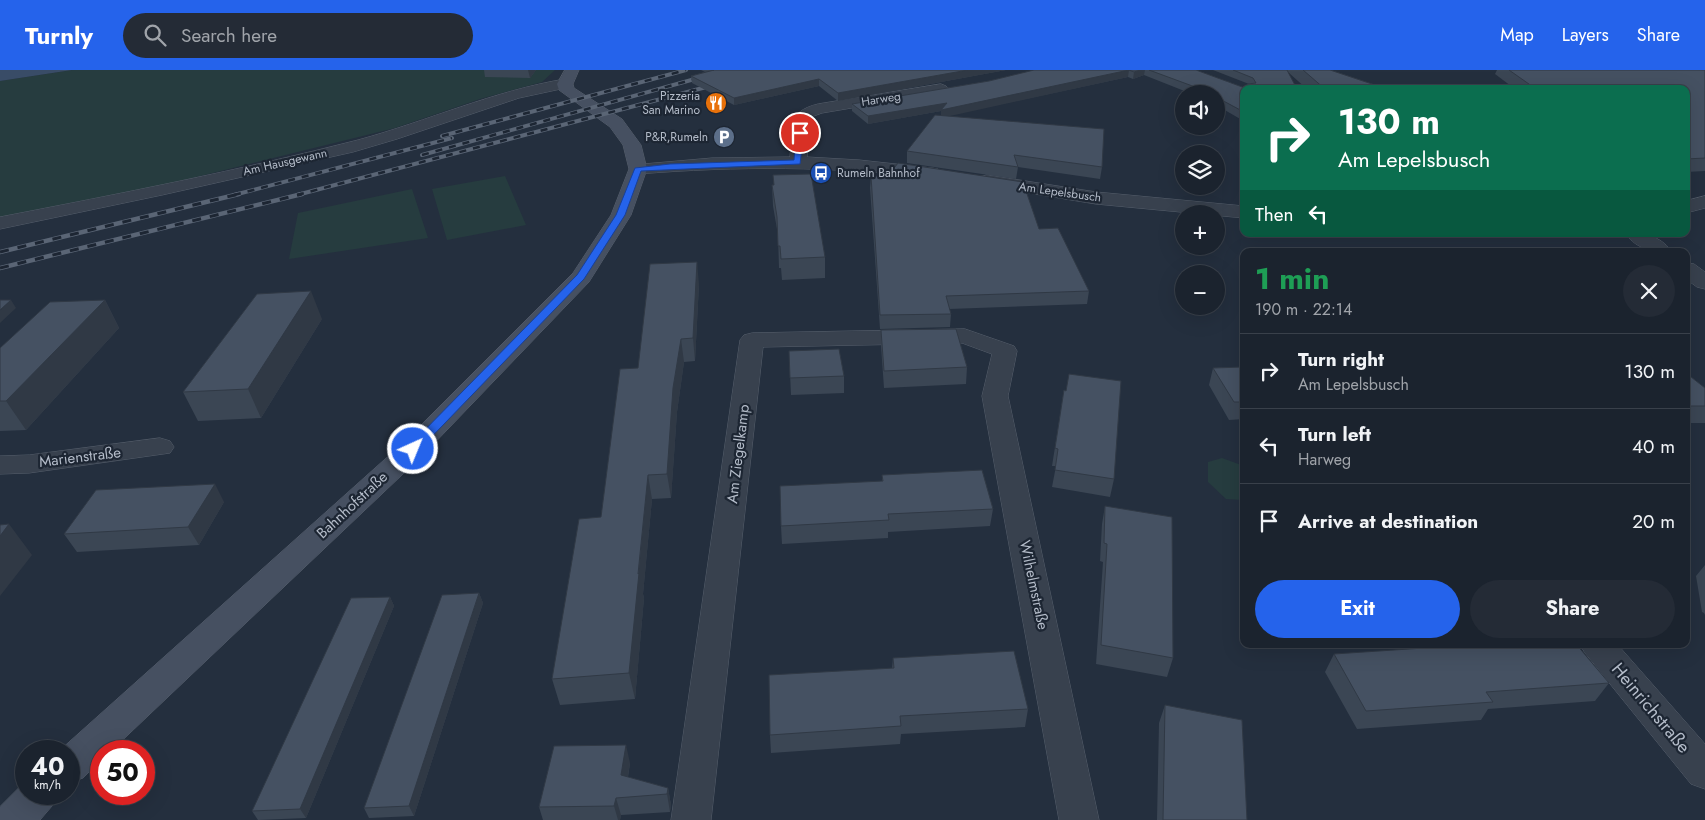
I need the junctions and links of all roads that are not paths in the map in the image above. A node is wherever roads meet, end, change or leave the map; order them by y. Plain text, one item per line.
1 (569, 77) edge
2 (959, 86) edge
3 (798, 163) junction
4 (638, 169) junction
5 (948, 175) edge
6 (974, 179) edge
7 (1705, 202) edge
8 (1690, 206) edge
9 (1240, 212) edge
10 (0, 223) edge
11 (1640, 237) edge
12 (1657, 248) edge
13 (1690, 272) edge
14 (1705, 282) edge
15 (1005, 351) joint
16 (160, 447) dead end
17 (0, 465) edge
18 (1600, 648) edge
19 (80, 756) edge
20 (1705, 772) edge
21 (28, 805) edge
22 (14, 820) edge
23 (691, 820) edge
24 (1080, 820) edge

1 - 4 main road
1 - 10 street, Am Hausgewann
2 - 3 street, Harweg
3 - 4 street
3 - 5 street
4 - 19 main road, Bahnhofstraße
6 - 9 street, Am Lepelsbusch
7 - 8 street
11 - 12 street
13 - 14 street
15 - 23 street, Am Ziegelkamp
15 - 24 street, Wilhelmstraße
16 - 17 street, Marienstraße
18 - 20 street, Heinrichstraße
21 - 22 main road

